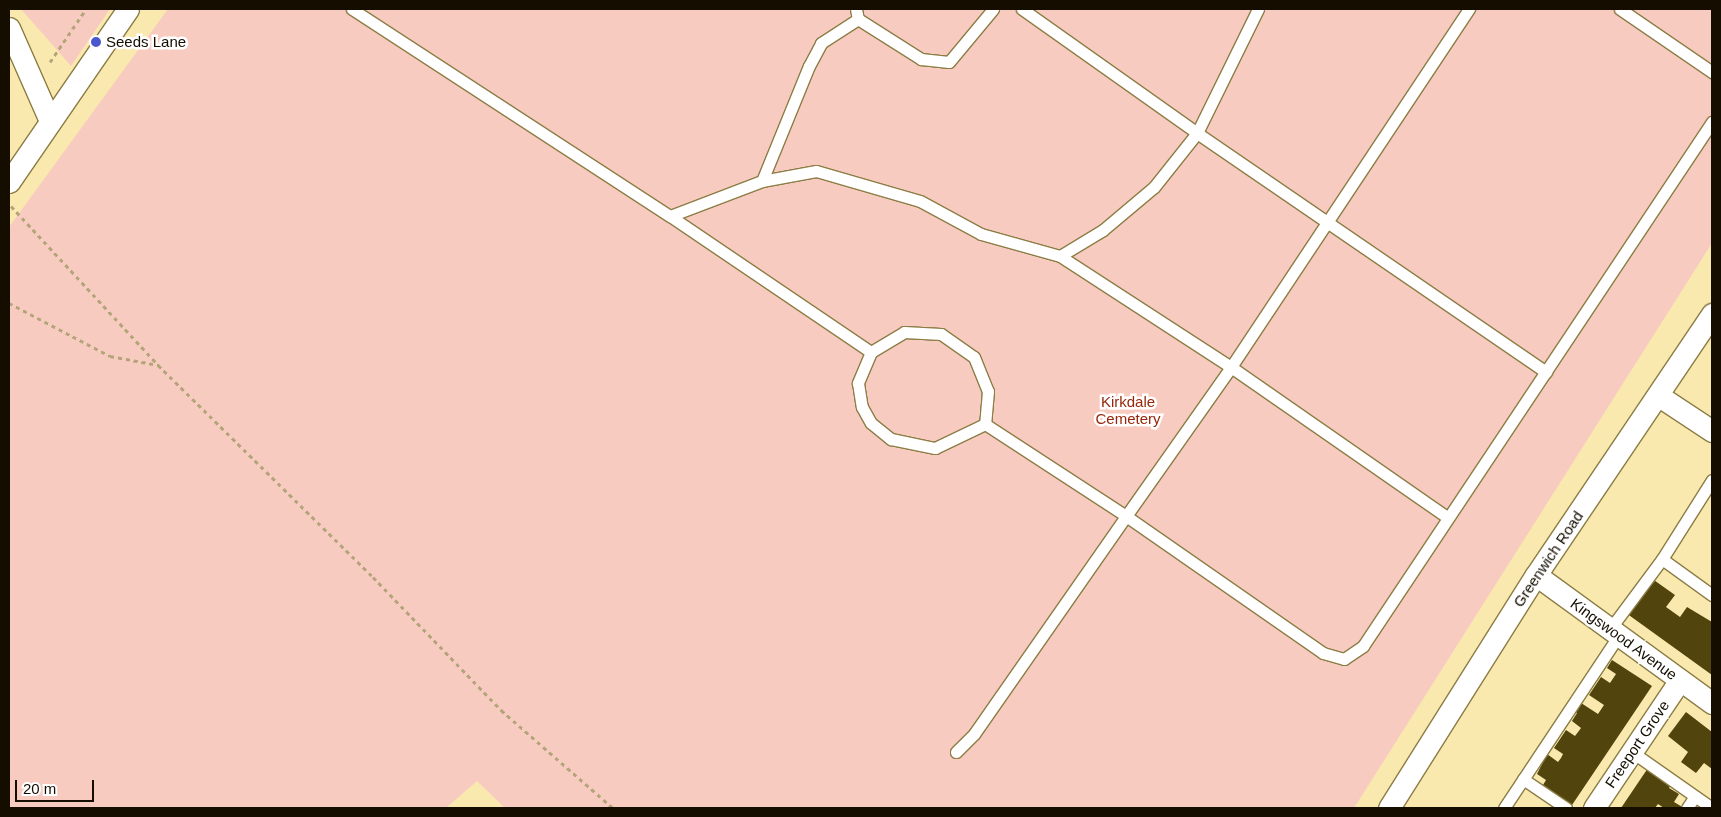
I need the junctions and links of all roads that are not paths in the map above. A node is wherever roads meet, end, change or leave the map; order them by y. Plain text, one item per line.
1 (128, 9) edge
2 (352, 9) edge
3 (992, 9) edge
4 (1022, 9) edge
5 (1258, 9) edge
6 (1469, 9) edge
7 (1620, 9) edge
8 (857, 14) edge
9 (9, 28) edge
10 (1712, 72) edge
11 (50, 121) junction
12 (1712, 122) edge
13 (1197, 133) junction
14 (9, 182) edge
15 (762, 182) junction
16 (670, 216) junction
17 (1325, 221) junction
18 (1060, 256) junction
19 (1712, 314) edge
20 (871, 352) junction
21 (1231, 367) junction
22 (1546, 372) junction
23 (1659, 396) junction
24 (984, 424) junction
25 (1712, 431) edge
26 (1712, 480) edge
27 (1126, 516) junction
28 (1448, 518) junction
29 (1662, 559) junction
30 (1536, 575) junction
31 (1712, 594) edge
32 (1614, 632) junction
33 (1680, 680) junction
34 (1712, 703) edge
35 (956, 752) dead end
36 (1632, 752) junction
37 (1523, 779) junction
38 (1695, 796) junction
39 (1389, 808) edge
40 (1504, 808) edge
41 (1566, 808) edge
42 (1594, 808) edge
43 (1687, 808) edge
44 (1712, 808) edge

1 - 11 street
2 - 16 lane
3 - 8 lane
4 - 13 lane
5 - 13 lane
6 - 17 lane
7 - 10 lane
8 - 15 lane
9 - 11 street
11 - 14 street
12 - 22 lane
13 - 17 lane
13 - 18 lane
15 - 16 lane
15 - 18 lane
16 - 20 lane
17 - 21 lane
17 - 22 lane
18 - 21 lane
19 - 23 street, Greenwich Road
20 - 24 lane
20 - 24 lane
21 - 27 lane
21 - 28 lane
22 - 28 lane
23 - 25 street
23 - 30 street, Greenwich Road
24 - 27 lane
26 - 29 lane
27 - 28 lane
27 - 35 lane
29 - 31 lane
29 - 32 lane
30 - 32 street, Kingswood Avenue
30 - 39 street, Greenwich Road
32 - 33 street, Kingswood Avenue
32 - 37 lane
33 - 34 street, Kingswood Avenue
33 - 36 street, Freeport Grove
36 - 38 lane
36 - 42 street, Freeport Grove
37 - 40 lane
37 - 41 lane
38 - 43 lane
38 - 44 lane

